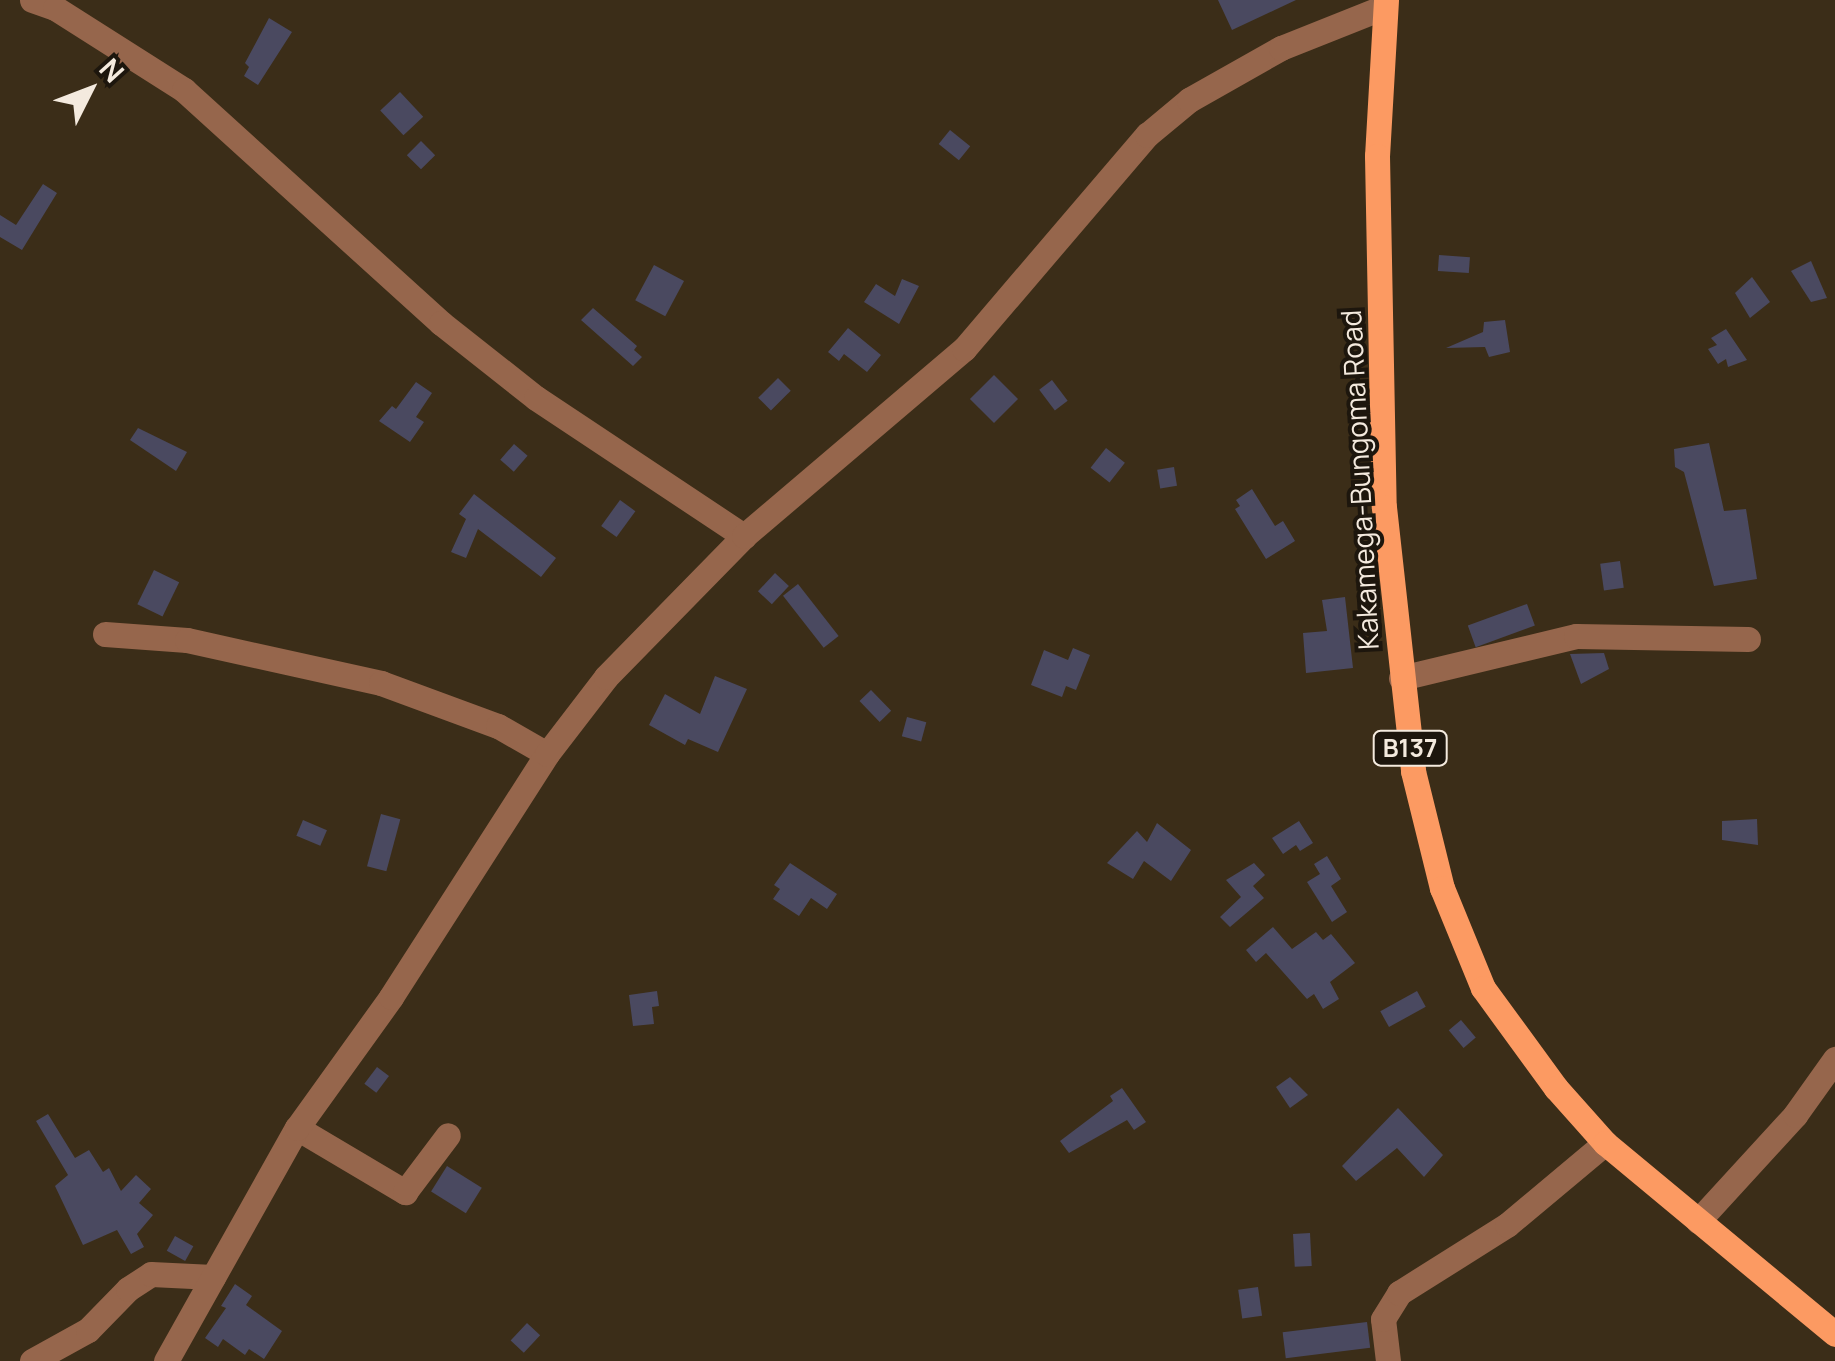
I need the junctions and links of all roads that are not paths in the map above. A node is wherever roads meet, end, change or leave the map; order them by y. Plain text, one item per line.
1 (32, 0) edge
2 (1385, 4) edge
3 (744, 536) junction
4 (105, 634) dead end
5 (1748, 640) dead end
6 (1401, 678) junction
7 (547, 754) junction
8 (1835, 1059) edge
9 (297, 1128) junction
10 (448, 1135) dead end
11 (1605, 1143) junction
12 (1698, 1222) junction
13 (213, 1278) junction
14 (1835, 1334) edge
15 (32, 1361) edge
16 (166, 1361) edge
17 (1388, 1361) edge

1 - 3 street
2 - 3 street
2 - 6 main road, Kakamega-Bungoma Road / B137
3 - 7 street
4 - 7 street
5 - 6 street
6 - 11 main road, Kakamega-Bungoma Road / B137
7 - 9 street
8 - 12 street
9 - 10 street
9 - 13 street
11 - 12 main road, Kakamega-Bungoma Road / B137
11 - 17 street
12 - 14 main road, Kakamega-Bungoma Road / B137
13 - 15 street
13 - 16 street

